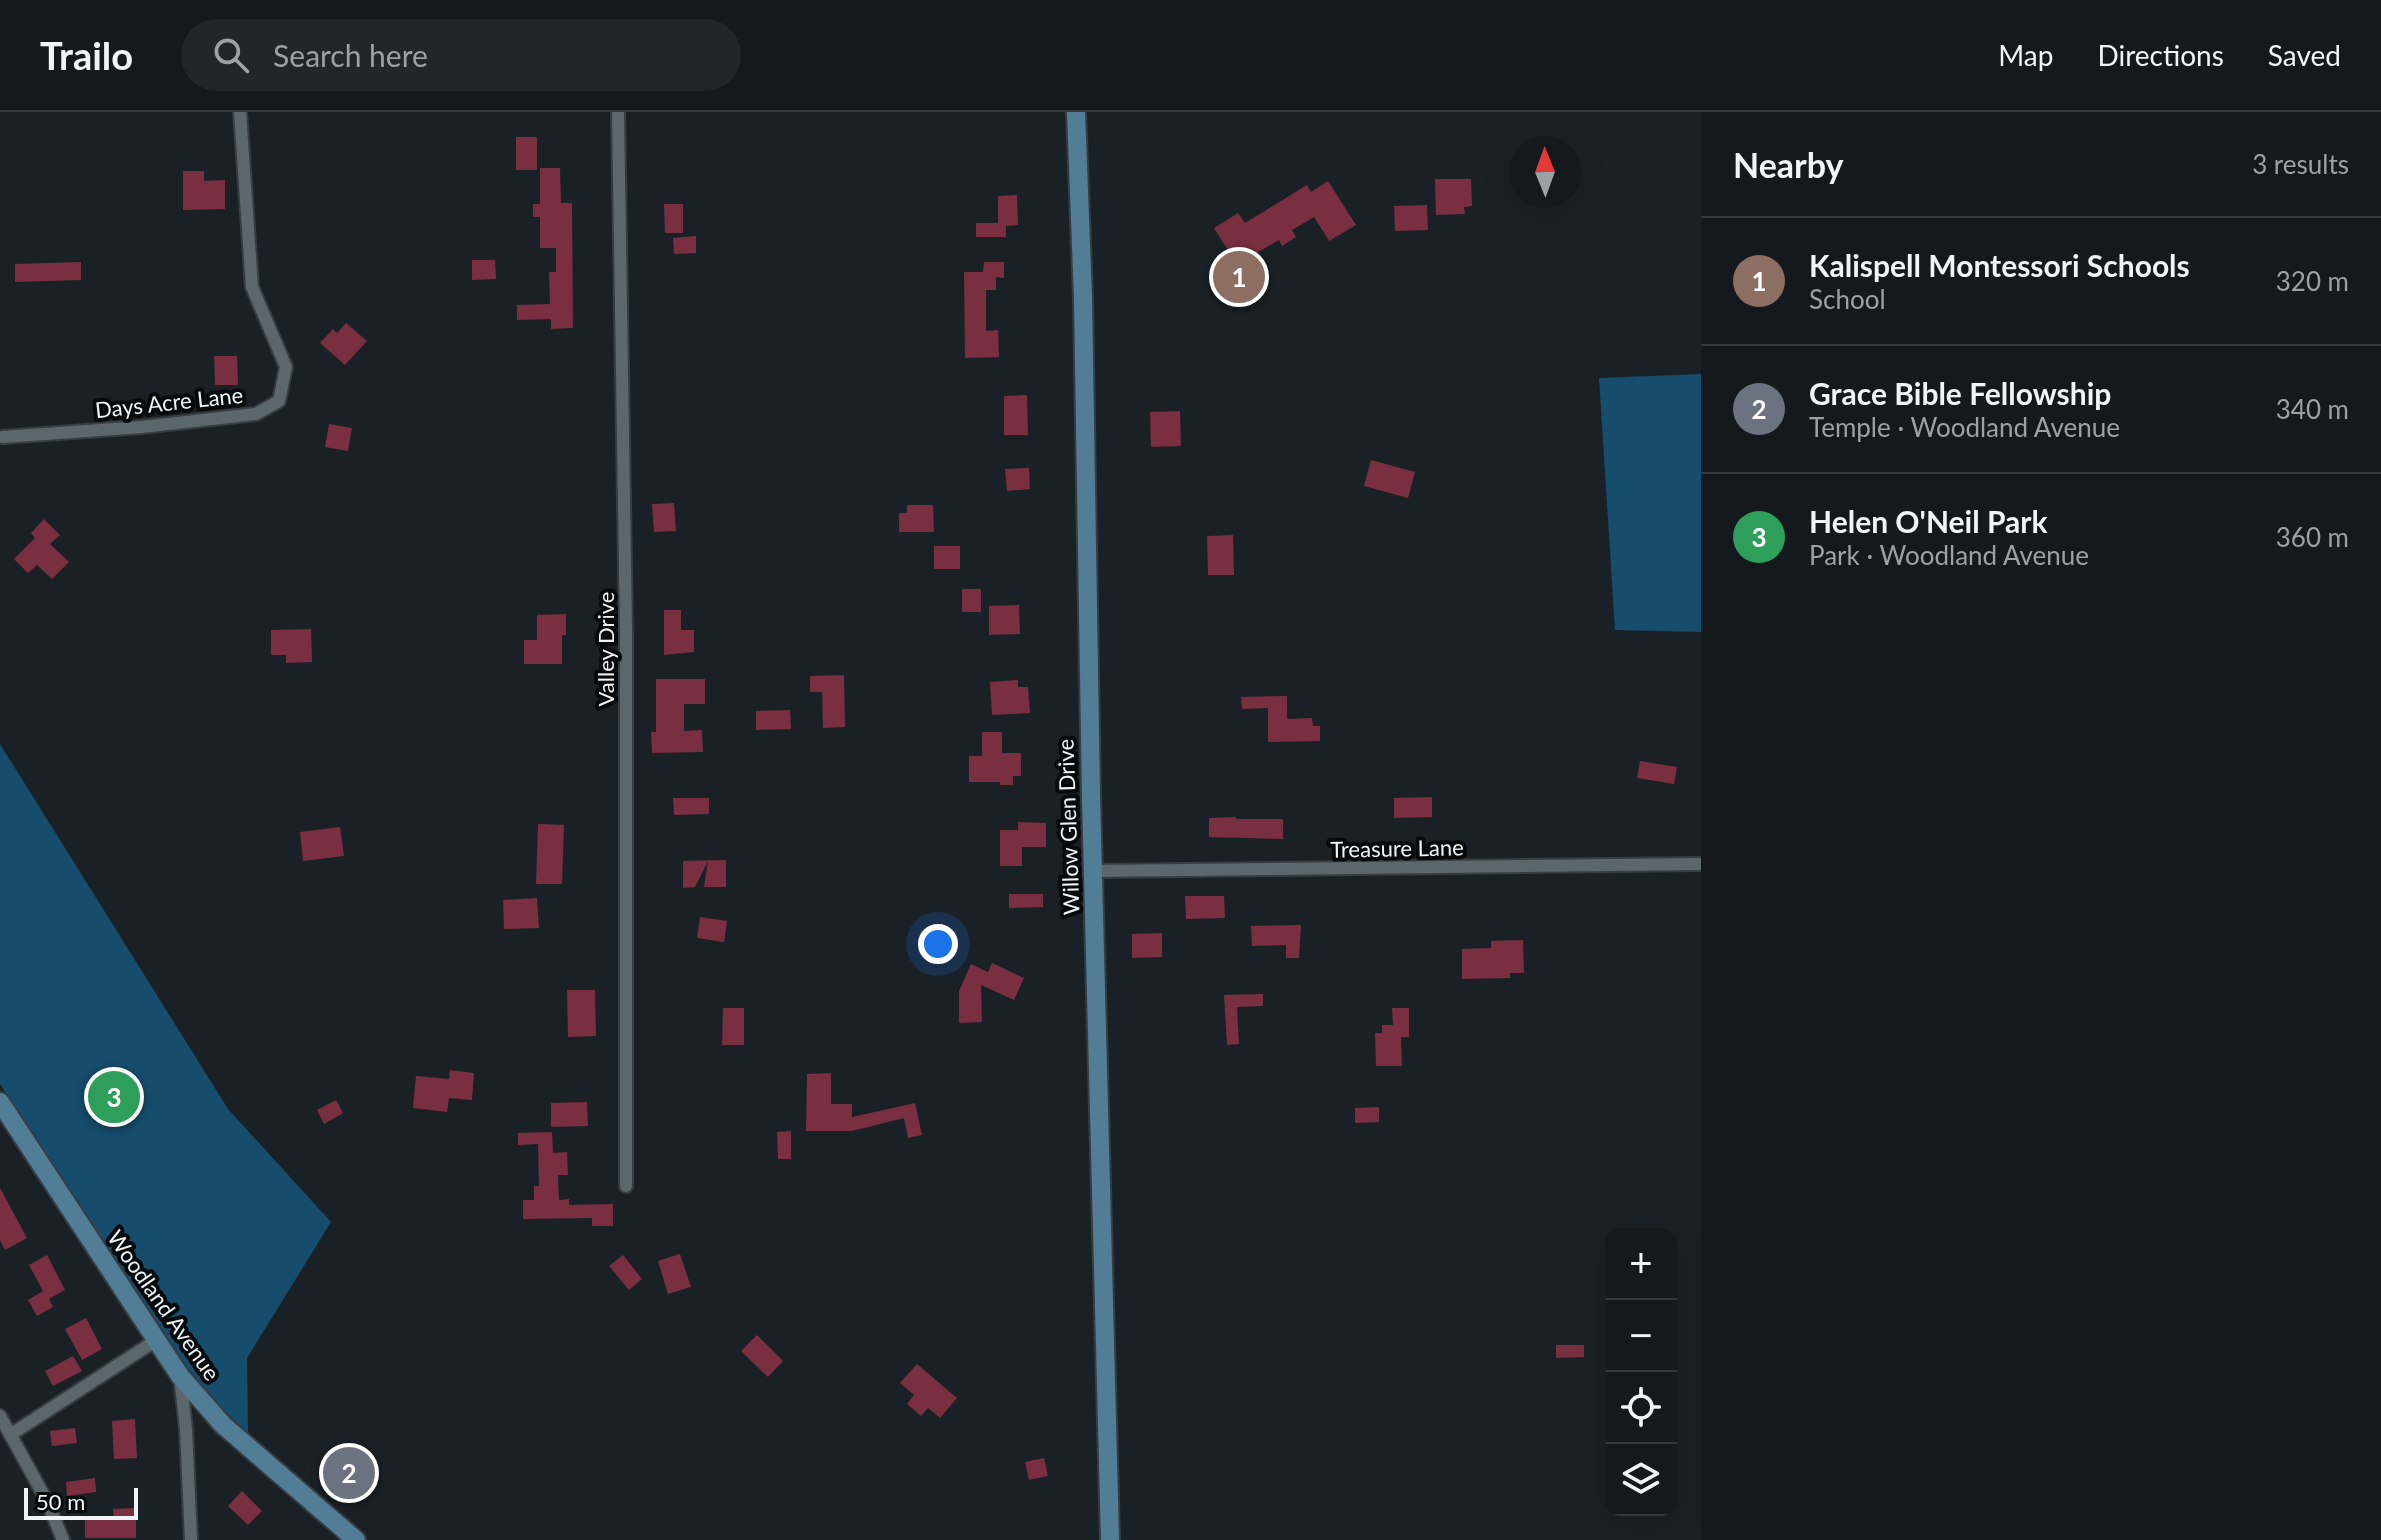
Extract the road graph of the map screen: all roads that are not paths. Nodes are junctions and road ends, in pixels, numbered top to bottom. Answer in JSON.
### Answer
{"nodes":[{"id":1,"x":240,"y":112,"type":"edge"},
{"id":2,"x":618,"y":112,"type":"edge"},
{"id":3,"x":1076,"y":112,"type":"edge"},
{"id":4,"x":3,"y":437,"type":"dead end"},
{"id":5,"x":1701,"y":864,"type":"edge"},
{"id":6,"x":1093,"y":871,"type":"junction"},
{"id":7,"x":0,"y":1102,"type":"edge"},
{"id":8,"x":626,"y":1186,"type":"dead end"},
{"id":9,"x":155,"y":1341,"type":"junction"},
{"id":10,"x":180,"y":1376,"type":"junction"},
{"id":11,"x":0,"y":1416,"type":"edge"},
{"id":12,"x":10,"y":1435,"type":"junction"},
{"id":13,"x":63,"y":1540,"type":"edge"},
{"id":14,"x":191,"y":1540,"type":"edge"},
{"id":15,"x":356,"y":1540,"type":"edge"},
{"id":16,"x":1110,"y":1540,"type":"edge"}],
"edges":[{"from":1,"to":4,"type":"street","name":"Days Acre Lane"},
{"from":2,"to":8,"type":"street","name":"Valley Drive"},
{"from":3,"to":6,"type":"main road","name":"Willow Glen Drive"},
{"from":5,"to":6,"type":"street","name":"Treasure Lane"},
{"from":6,"to":16,"type":"main road","name":"Willow Glen Drive"},
{"from":7,"to":9,"type":"main road","name":"Woodland Avenue"},
{"from":9,"to":10,"type":"main road","name":"Woodland Avenue"},
{"from":9,"to":12,"type":"street"},
{"from":10,"to":14,"type":"street"},
{"from":10,"to":15,"type":"main road","name":"Woodland Avenue"},
{"from":11,"to":12,"type":"street"},
{"from":12,"to":13,"type":"street"}]}
